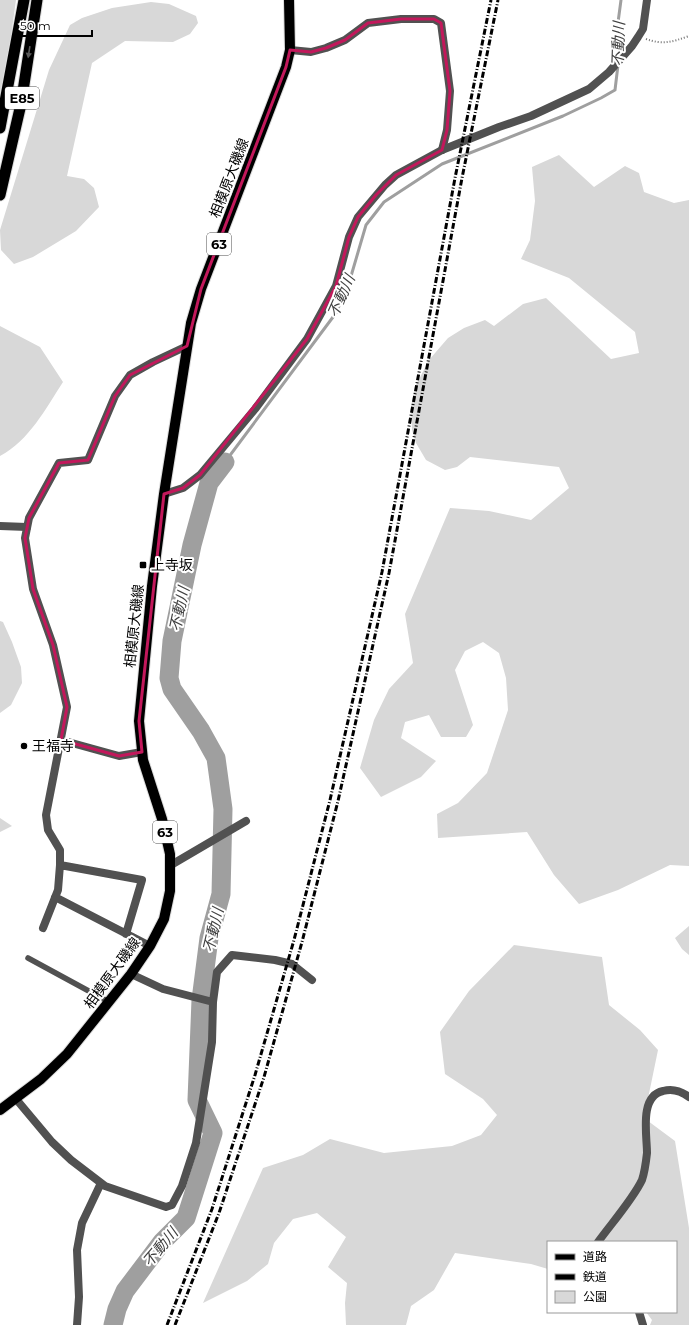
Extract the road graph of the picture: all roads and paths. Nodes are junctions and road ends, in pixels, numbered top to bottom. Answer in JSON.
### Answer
{"nodes":[{"id":1,"x":24,"y":0,"type":"edge"},
{"id":2,"x":37,"y":0,"type":"edge"},
{"id":3,"x":289,"y":0,"type":"edge"},
{"id":4,"x":647,"y":0,"type":"edge"},
{"id":5,"x":689,"y":36,"type":"edge"},
{"id":6,"x":638,"y":37,"type":"junction"},
{"id":7,"x":290,"y":50,"type":"junction"},
{"id":8,"x":0,"y":128,"type":"edge"},
{"id":9,"x":442,"y":150,"type":"junction"},
{"id":10,"x":0,"y":195,"type":"edge"},
{"id":11,"x":187,"y":346,"type":"junction"},
{"id":12,"x":164,"y":494,"type":"junction"},
{"id":13,"x":0,"y":526,"type":"edge"},
{"id":14,"x":27,"y":527,"type":"junction"},
{"id":15,"x":61,"y":740,"type":"junction"},
{"id":16,"x":142,"y":752,"type":"junction"},
{"id":17,"x":246,"y":821,"type":"dead end"},
{"id":18,"x":60,"y":865,"type":"junction"},
{"id":19,"x":171,"y":865,"type":"junction"},
{"id":20,"x":55,"y":897,"type":"junction"},
{"id":21,"x":43,"y":928,"type":"dead end"},
{"id":22,"x":126,"y":934,"type":"junction"},
{"id":23,"x":150,"y":946,"type":"junction"},
{"id":24,"x":28,"y":958,"type":"dead end"},
{"id":25,"x":131,"y":974,"type":"junction"},
{"id":26,"x":312,"y":980,"type":"dead end"},
{"id":27,"x":109,"y":1002,"type":"junction"},
{"id":28,"x":213,"y":1002,"type":"junction"},
{"id":29,"x":689,"y":1096,"type":"edge"},
{"id":30,"x":16,"y":1099,"type":"junction"},
{"id":31,"x":0,"y":1110,"type":"edge"},
{"id":32,"x":101,"y":1183,"type":"junction"},
{"id":33,"x":599,"y":1241,"type":"edge"},
{"id":34,"x":640,"y":1313,"type":"edge"},
{"id":35,"x":76,"y":1325,"type":"edge"},
{"id":36,"x":643,"y":1325,"type":"edge"}],
"edges":[{"from":1,"to":8,"type":"highway","number":"E85"},
{"from":2,"to":10,"type":"highway","number":"E85","one_way":true},
{"from":3,"to":7,"type":"main road","name":"相模原大磯線","number":"63"},
{"from":4,"to":6,"type":"street"},
{"from":5,"to":6,"type":"path"},
{"from":6,"to":9,"type":"street"},
{"from":7,"to":9,"type":"street"},
{"from":7,"to":11,"type":"main road","name":"相模原大磯線","number":"63"},
{"from":9,"to":12,"type":"street"},
{"from":11,"to":12,"type":"main road","name":"相模原大磯線","number":"63"},
{"from":11,"to":14,"type":"street"},
{"from":12,"to":16,"type":"main road","name":"相模原大磯線","number":"63"},
{"from":13,"to":14,"type":"street"},
{"from":14,"to":15,"type":"street"},
{"from":15,"to":16,"type":"street"},
{"from":15,"to":18,"type":"street"},
{"from":16,"to":19,"type":"main road","name":"相模原大磯線","number":"63"},
{"from":17,"to":19,"type":"street"},
{"from":18,"to":20,"type":"street"},
{"from":18,"to":22,"type":"street"},
{"from":19,"to":23,"type":"main road","name":"相模原大磯線","number":"63"},
{"from":20,"to":21,"type":"street"},
{"from":20,"to":22,"type":"street"},
{"from":22,"to":23,"type":"street"},
{"from":23,"to":25,"type":"main road","name":"相模原大磯線","number":"63"},
{"from":24,"to":27,"type":"lane"},
{"from":25,"to":27,"type":"main road","name":"相模原大磯線","number":"63"},
{"from":25,"to":28,"type":"street"},
{"from":26,"to":28,"type":"street"},
{"from":27,"to":30,"type":"main road","name":"相模原大磯線","number":"63"},
{"from":28,"to":32,"type":"street"},
{"from":29,"to":33,"type":"street"},
{"from":30,"to":31,"type":"main road","name":"相模原大磯線","number":"63"},
{"from":30,"to":32,"type":"street"},
{"from":32,"to":35,"type":"street"},
{"from":34,"to":36,"type":"street"}]}
